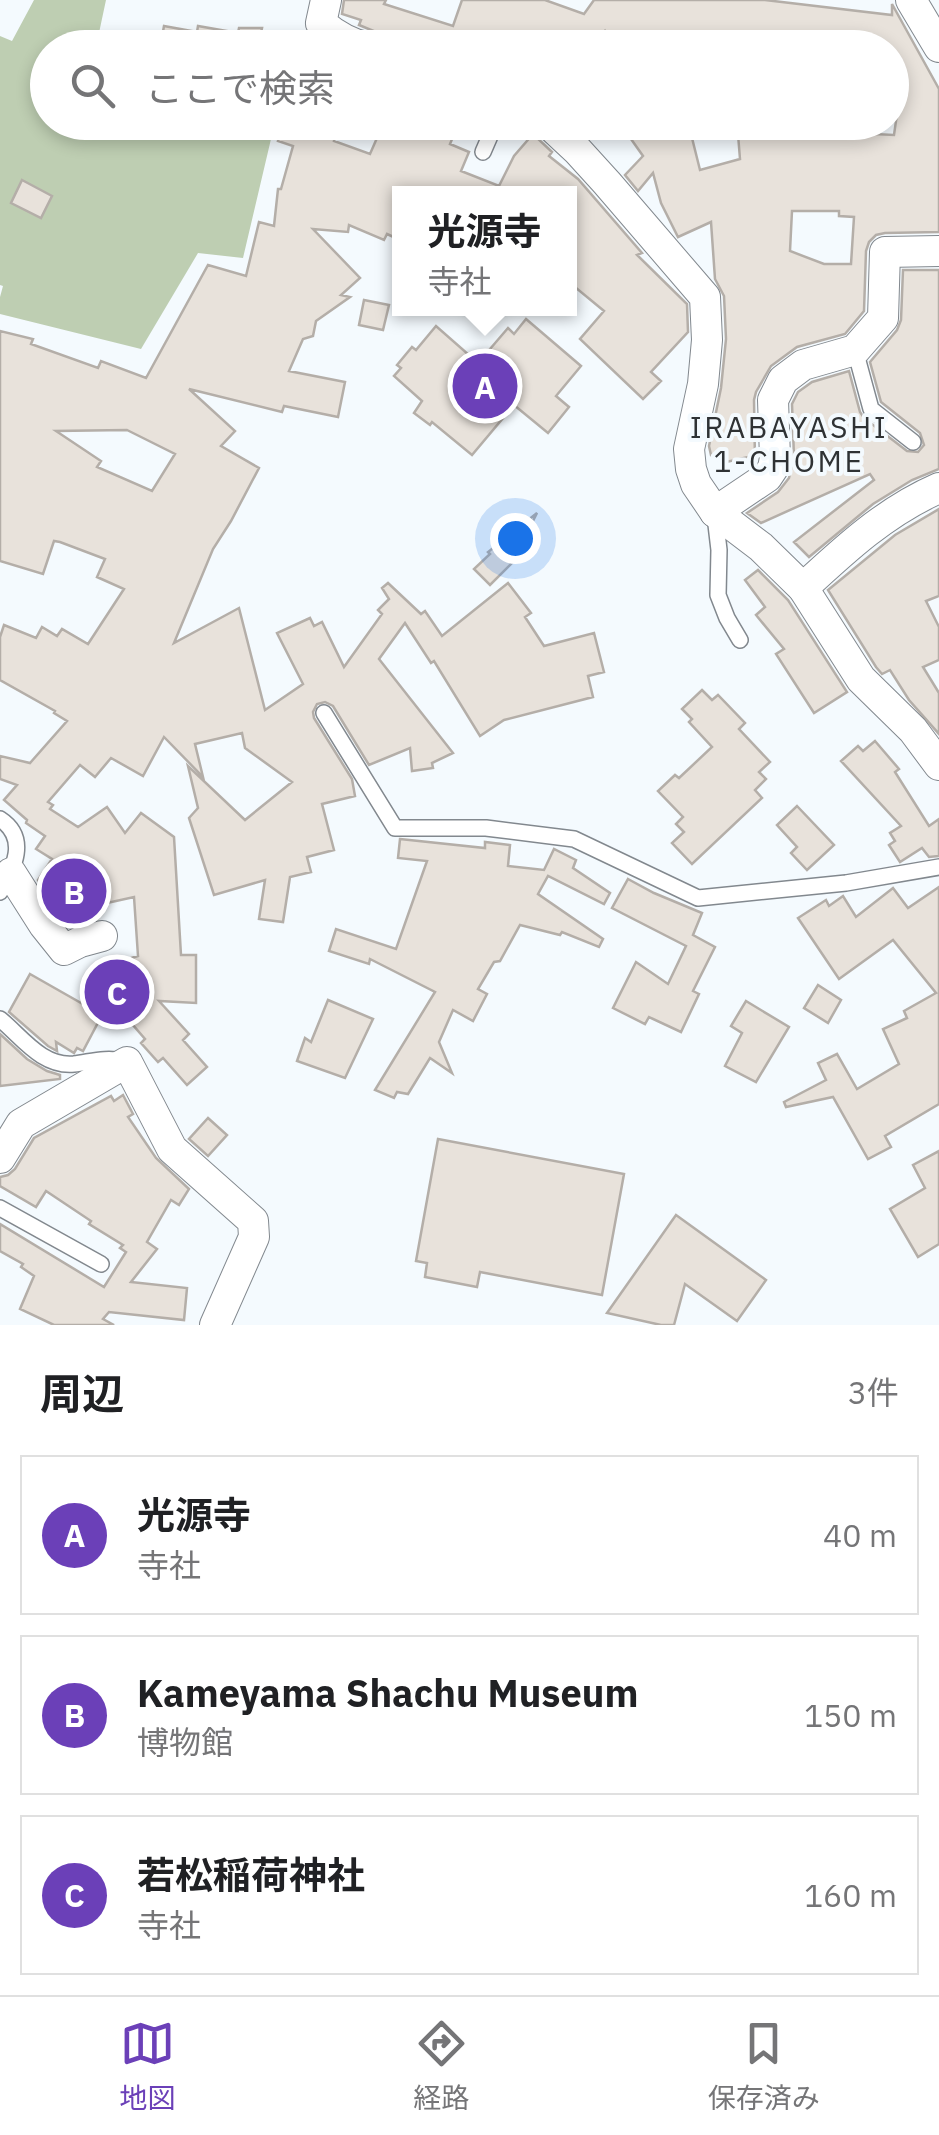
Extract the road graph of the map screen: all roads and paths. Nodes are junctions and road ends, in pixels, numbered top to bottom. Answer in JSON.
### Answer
{"nodes":[{"id":1,"x":326,"y":0,"type":"edge"},
{"id":2,"x":911,"y":0,"type":"edge"},
{"id":3,"x":330,"y":30,"type":"edge"},
{"id":4,"x":939,"y":47,"type":"edge"},
{"id":5,"x":489,"y":140,"type":"edge"},
{"id":6,"x":566,"y":140,"type":"edge"},
{"id":7,"x":484,"y":152,"type":"dead end"},
{"id":8,"x":939,"y":251,"type":"edge"},
{"id":9,"x":856,"y":350,"type":"junction"},
{"id":10,"x":913,"y":442,"type":"dead end"},
{"id":11,"x":939,"y":488,"type":"edge"},
{"id":12,"x":715,"y":512,"type":"junction"},
{"id":13,"x":803,"y":588,"type":"junction"},
{"id":14,"x":740,"y":640,"type":"dead end"},
{"id":15,"x":324,"y":713,"type":"dead end"},
{"id":16,"x":939,"y":765,"type":"edge"},
{"id":17,"x":0,"y":819,"type":"edge"},
{"id":18,"x":939,"y":866,"type":"edge"},
{"id":19,"x":6,"y":883,"type":"edge"},
{"id":20,"x":102,"y":936,"type":"dead end"},
{"id":21,"x":0,"y":1018,"type":"edge"},
{"id":22,"x":126,"y":1062,"type":"junction"},
{"id":23,"x":0,"y":1158,"type":"edge"},
{"id":24,"x":0,"y":1208,"type":"edge"},
{"id":25,"x":101,"y":1264,"type":"dead end"},
{"id":26,"x":215,"y":1325,"type":"edge"}],
"edges":[{"from":1,"to":3,"type":"street"},
{"from":2,"to":4,"type":"street"},
{"from":5,"to":7,"type":"lane"},
{"from":6,"to":12,"type":"street"},
{"from":8,"to":9,"type":"street"},
{"from":9,"to":10,"type":"lane"},
{"from":9,"to":12,"type":"street"},
{"from":11,"to":13,"type":"street"},
{"from":12,"to":13,"type":"street"},
{"from":12,"to":14,"type":"lane"},
{"from":13,"to":16,"type":"street"},
{"from":15,"to":18,"type":"lane"},
{"from":17,"to":19,"type":"lane"},
{"from":19,"to":20,"type":"street"},
{"from":21,"to":22,"type":"lane"},
{"from":22,"to":23,"type":"street"},
{"from":22,"to":26,"type":"street"},
{"from":24,"to":25,"type":"lane"}]}
